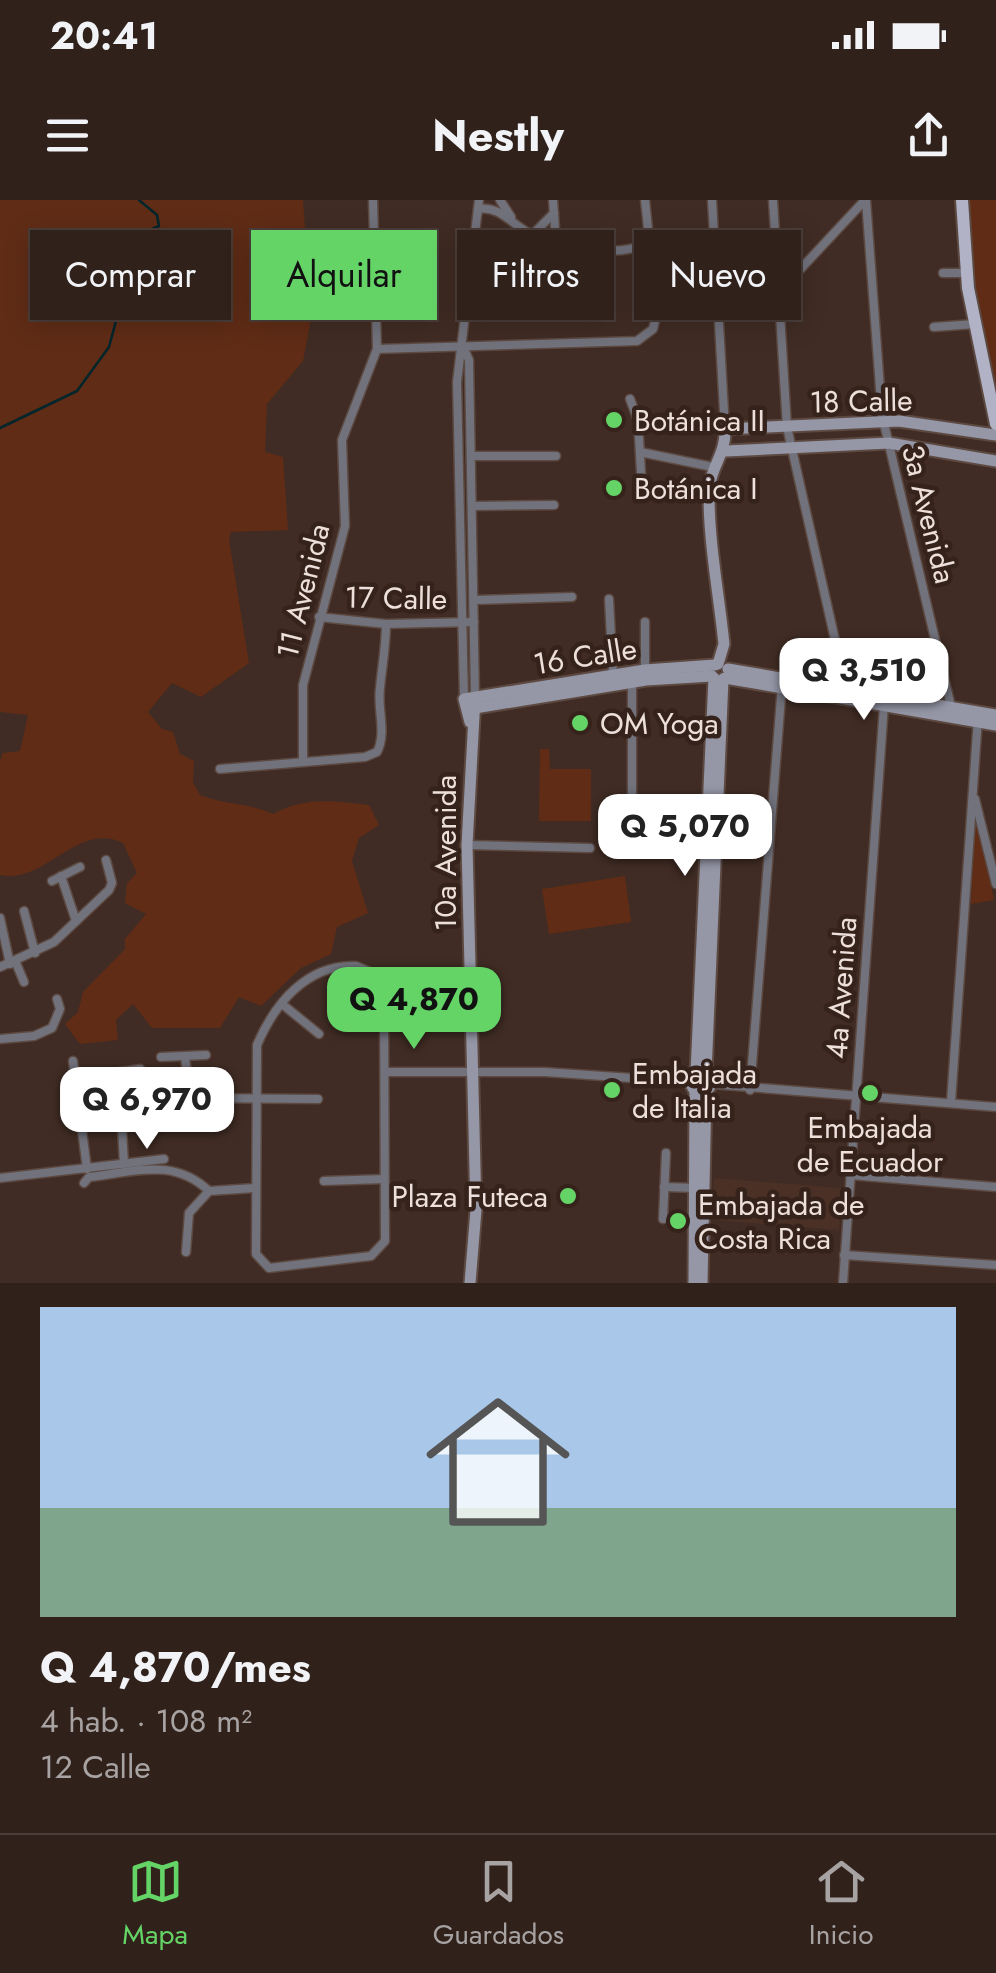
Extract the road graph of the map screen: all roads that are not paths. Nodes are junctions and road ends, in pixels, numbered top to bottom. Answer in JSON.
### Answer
{"nodes":[{"id":1,"x":373,"y":200,"type":"edge"},
{"id":2,"x":500,"y":200,"type":"edge"},
{"id":3,"x":553,"y":200,"type":"edge"},
{"id":4,"x":644,"y":200,"type":"edge"},
{"id":5,"x":712,"y":200,"type":"edge"},
{"id":6,"x":773,"y":200,"type":"edge"},
{"id":7,"x":865,"y":200,"type":"edge"},
{"id":8,"x":962,"y":200,"type":"edge"},
{"id":9,"x":478,"y":204,"type":"edge"},
{"id":10,"x":554,"y":213,"type":"junction"},
{"id":11,"x":513,"y":221,"type":"junction"},
{"id":12,"x":525,"y":230,"type":"edge"},
{"id":13,"x":537,"y":230,"type":"edge"},
{"id":14,"x":555,"y":230,"type":"edge"},
{"id":15,"x":648,"y":230,"type":"edge"},
{"id":16,"x":775,"y":230,"type":"edge"},
{"id":17,"x":801,"y":269,"type":"edge"},
{"id":18,"x":967,"y":272,"type":"junction"},
{"id":19,"x":943,"y":273,"type":"dead end"},
{"id":20,"x":655,"y":320,"type":"edge"},
{"id":21,"x":782,"y":320,"type":"edge"},
{"id":22,"x":975,"y":324,"type":"junction"},
{"id":23,"x":934,"y":327,"type":"dead end"},
{"id":24,"x":463,"y":347,"type":"junction"},
{"id":25,"x":377,"y":349,"type":"junction"},
{"id":26,"x":630,"y":398,"type":"dead end"},
{"id":27,"x":883,"y":422,"type":"junction"},
{"id":28,"x":996,"y":424,"type":"edge"},
{"id":29,"x":787,"y":426,"type":"junction"},
{"id":30,"x":725,"y":429,"type":"junction"},
{"id":31,"x":996,"y":435,"type":"edge"},
{"id":32,"x":889,"y":443,"type":"junction"},
{"id":33,"x":790,"y":447,"type":"junction"},
{"id":34,"x":726,"y":451,"type":"junction"},
{"id":35,"x":640,"y":452,"type":"junction"},
{"id":36,"x":473,"y":456,"type":"junction"},
{"id":37,"x":556,"y":456,"type":"dead end"},
{"id":38,"x":996,"y":461,"type":"edge"},
{"id":39,"x":714,"y":468,"type":"junction"},
{"id":40,"x":457,"y":470,"type":"junction"},
{"id":41,"x":473,"y":470,"type":"junction"},
{"id":42,"x":642,"y":490,"type":"dead end"},
{"id":43,"x":554,"y":505,"type":"dead end"},
{"id":44,"x":472,"y":506,"type":"junction"},
{"id":45,"x":572,"y":597,"type":"dead end"},
{"id":46,"x":609,"y":599,"type":"dead end"},
{"id":47,"x":474,"y":600,"type":"junction"},
{"id":48,"x":319,"y":617,"type":"junction"},
{"id":49,"x":461,"y":622,"type":"junction"},
{"id":50,"x":474,"y":622,"type":"junction"},
{"id":51,"x":645,"y":622,"type":"dead end"},
{"id":52,"x":386,"y":624,"type":"junction"},
{"id":53,"x":645,"y":670,"type":"junction"},
{"id":54,"x":720,"y":672,"type":"junction"},
{"id":55,"x":612,"y":675,"type":"junction"},
{"id":56,"x":632,"y":682,"type":"junction"},
{"id":57,"x":782,"y":682,"type":"junction"},
{"id":58,"x":847,"y":694,"type":"junction"},
{"id":59,"x":885,"y":701,"type":"junction"},
{"id":60,"x":492,"y":706,"type":"junction"},
{"id":61,"x":470,"y":712,"type":"junction"},
{"id":62,"x":952,"y":712,"type":"junction"},
{"id":63,"x":996,"y":715,"type":"edge"},
{"id":64,"x":978,"y":717,"type":"junction"},
{"id":65,"x":996,"y":726,"type":"edge"},
{"id":66,"x":303,"y":760,"type":"junction"},
{"id":67,"x":220,"y":770,"type":"dead end"},
{"id":68,"x":972,"y":790,"type":"junction"},
{"id":69,"x":714,"y":828,"type":"junction"},
{"id":70,"x":467,"y":845,"type":"junction"},
{"id":71,"x":590,"y":848,"type":"dead end"},
{"id":72,"x":106,"y":860,"type":"dead end"},
{"id":73,"x":80,"y":867,"type":"dead end"},
{"id":74,"x":996,"y":884,"type":"edge"},
{"id":75,"x":24,"y":911,"type":"dead end"},
{"id":76,"x":0,"y":918,"type":"edge"},
{"id":77,"x":76,"y":921,"type":"junction"},
{"id":78,"x":34,"y":953,"type":"junction"},
{"id":79,"x":13,"y":964,"type":"junction"},
{"id":80,"x":0,"y":967,"type":"edge"},
{"id":81,"x":24,"y":982,"type":"dead end"},
{"id":82,"x":57,"y":999,"type":"dead end"},
{"id":83,"x":282,"y":1004,"type":"junction"},
{"id":84,"x":319,"y":1034,"type":"dead end"},
{"id":85,"x":0,"y":1039,"type":"edge"},
{"id":86,"x":206,"y":1056,"type":"dead end"},
{"id":87,"x":161,"y":1057,"type":"dead end"},
{"id":88,"x":185,"y":1057,"type":"junction"},
{"id":89,"x":73,"y":1061,"type":"dead end"},
{"id":90,"x":140,"y":1068,"type":"dead end"},
{"id":91,"x":474,"y":1070,"type":"junction"},
{"id":92,"x":384,"y":1072,"type":"junction"},
{"id":93,"x":75,"y":1079,"type":"junction"},
{"id":94,"x":701,"y":1082,"type":"junction"},
{"id":95,"x":750,"y":1090,"type":"junction"},
{"id":96,"x":856,"y":1096,"type":"junction"},
{"id":97,"x":254,"y":1100,"type":"junction"},
{"id":98,"x":318,"y":1100,"type":"dead end"},
{"id":99,"x":951,"y":1102,"type":"junction"},
{"id":100,"x":996,"y":1107,"type":"edge"},
{"id":101,"x":121,"y":1110,"type":"dead end"},
{"id":102,"x":666,"y":1153,"type":"dead end"},
{"id":103,"x":164,"y":1159,"type":"dead end"},
{"id":104,"x":124,"y":1164,"type":"junction"},
{"id":105,"x":87,"y":1168,"type":"junction"},
{"id":106,"x":850,"y":1175,"type":"junction"},
{"id":107,"x":0,"y":1178,"type":"edge"},
{"id":108,"x":384,"y":1179,"type":"junction"},
{"id":109,"x":324,"y":1181,"type":"dead end"},
{"id":110,"x":84,"y":1184,"type":"dead end"},
{"id":111,"x":664,"y":1187,"type":"junction"},
{"id":112,"x":996,"y":1187,"type":"edge"},
{"id":113,"x":255,"y":1188,"type":"junction"},
{"id":114,"x":697,"y":1188,"type":"junction"},
{"id":115,"x":210,"y":1191,"type":"junction"},
{"id":116,"x":664,"y":1219,"type":"dead end"},
{"id":117,"x":186,"y":1252,"type":"dead end"},
{"id":118,"x":844,"y":1254,"type":"junction"},
{"id":119,"x":996,"y":1265,"type":"edge"},
{"id":120,"x":470,"y":1283,"type":"edge"},
{"id":121,"x":694,"y":1283,"type":"edge"},
{"id":122,"x":702,"y":1283,"type":"edge"},
{"id":123,"x":842,"y":1283,"type":"edge"}],
"edges":[{"from":1,"to":25,"type":"street","name":"11 Avenida"},
{"from":2,"to":11,"type":"street"},
{"from":3,"to":10,"type":"street"},
{"from":4,"to":15,"type":"street"},
{"from":5,"to":30,"type":"street"},
{"from":6,"to":16,"type":"street"},
{"from":7,"to":17,"type":"street"},
{"from":7,"to":27,"type":"street","name":"3a Avenida"},
{"from":8,"to":18,"type":"main road"},
{"from":9,"to":11,"type":"street"},
{"from":9,"to":24,"type":"street","name":"10a Avenida"},
{"from":10,"to":13,"type":"street"},
{"from":10,"to":14,"type":"street"},
{"from":11,"to":12,"type":"street"},
{"from":18,"to":19,"type":"street"},
{"from":18,"to":22,"type":"main road"},
{"from":20,"to":24,"type":"street"},
{"from":21,"to":29,"type":"street"},
{"from":22,"to":23,"type":"street"},
{"from":22,"to":28,"type":"main road"},
{"from":24,"to":25,"type":"street"},
{"from":24,"to":36,"type":"street","name":"10a Avenida"},
{"from":24,"to":40,"type":"street","name":"10a Avenida"},
{"from":25,"to":48,"type":"street","name":"11 Avenida"},
{"from":26,"to":35,"type":"street"},
{"from":27,"to":29,"type":"street","name":"18 Calle"},
{"from":27,"to":31,"type":"street","name":"18 Calle"},
{"from":27,"to":32,"type":"street","name":"3a Avenida"},
{"from":29,"to":30,"type":"street","name":"18 Calle"},
{"from":29,"to":33,"type":"street"},
{"from":30,"to":34,"type":"street"},
{"from":32,"to":33,"type":"street","name":"18 Calle"},
{"from":32,"to":38,"type":"street","name":"18 Calle"},
{"from":32,"to":62,"type":"street","name":"3a Avenida"},
{"from":33,"to":34,"type":"street","name":"18 Calle"},
{"from":33,"to":58,"type":"street"},
{"from":34,"to":39,"type":"street"},
{"from":35,"to":39,"type":"street"},
{"from":35,"to":42,"type":"street"},
{"from":36,"to":37,"type":"street"},
{"from":36,"to":41,"type":"street","name":"10a Avenida"},
{"from":39,"to":54,"type":"street"},
{"from":40,"to":41,"type":"street"},
{"from":40,"to":49,"type":"street","name":"10a Avenida"},
{"from":41,"to":44,"type":"street","name":"10a Avenida"},
{"from":43,"to":44,"type":"street"},
{"from":44,"to":47,"type":"street","name":"10a Avenida"},
{"from":45,"to":47,"type":"street","name":"17 Calle"},
{"from":46,"to":55,"type":"street"},
{"from":47,"to":50,"type":"street","name":"10a Avenida"},
{"from":48,"to":52,"type":"street","name":"17 Calle"},
{"from":48,"to":66,"type":"street","name":"11 Avenida"},
{"from":49,"to":50,"type":"street","name":"17 Calle"},
{"from":49,"to":52,"type":"street","name":"17 Calle"},
{"from":49,"to":61,"type":"street","name":"10a Avenida"},
{"from":50,"to":61,"type":"street","name":"10a Avenida"},
{"from":51,"to":53,"type":"street"},
{"from":52,"to":66,"type":"street"},
{"from":53,"to":54,"type":"street","name":"16 Calle"},
{"from":53,"to":55,"type":"street","name":"16 Calle"},
{"from":54,"to":56,"type":"street","name":"16 Calle"},
{"from":54,"to":57,"type":"street","name":"16 Calle"},
{"from":54,"to":69,"type":"street"},
{"from":55,"to":61,"type":"street","name":"16 Calle"},
{"from":56,"to":60,"type":"street","name":"16 Calle"},
{"from":56,"to":69,"type":"street"},
{"from":57,"to":58,"type":"street","name":"16 Calle"},
{"from":57,"to":95,"type":"street"},
{"from":58,"to":59,"type":"street","name":"16 Calle"},
{"from":59,"to":62,"type":"street","name":"16 Calle"},
{"from":59,"to":96,"type":"street","name":"4a Avenida"},
{"from":60,"to":61,"type":"street","name":"16 Calle"},
{"from":60,"to":61,"type":"street"},
{"from":61,"to":70,"type":"street","name":"10a Avenida"},
{"from":62,"to":64,"type":"street","name":"16 Calle"},
{"from":63,"to":64,"type":"street","name":"16 Calle"},
{"from":64,"to":65,"type":"street","name":"16 Calle"},
{"from":64,"to":68,"type":"street"},
{"from":66,"to":67,"type":"street"},
{"from":68,"to":74,"type":"street"},
{"from":68,"to":99,"type":"street"},
{"from":69,"to":94,"type":"street"},
{"from":70,"to":71,"type":"street"},
{"from":70,"to":91,"type":"street","name":"10a Avenida"},
{"from":72,"to":77,"type":"street"},
{"from":73,"to":77,"type":"street"},
{"from":75,"to":78,"type":"street"},
{"from":76,"to":79,"type":"street"},
{"from":77,"to":78,"type":"street"},
{"from":78,"to":79,"type":"street"},
{"from":79,"to":80,"type":"street"},
{"from":79,"to":81,"type":"street"},
{"from":82,"to":85,"type":"street"},
{"from":83,"to":84,"type":"street"},
{"from":83,"to":92,"type":"street"},
{"from":83,"to":97,"type":"street"},
{"from":86,"to":88,"type":"street"},
{"from":87,"to":88,"type":"street"},
{"from":88,"to":97,"type":"street"},
{"from":89,"to":93,"type":"street"},
{"from":90,"to":93,"type":"street"},
{"from":91,"to":92,"type":"street"},
{"from":91,"to":94,"type":"street"},
{"from":91,"to":120,"type":"street","name":"10a Avenida"},
{"from":92,"to":108,"type":"street"},
{"from":93,"to":105,"type":"street"},
{"from":94,"to":95,"type":"street"},
{"from":94,"to":114,"type":"street"},
{"from":94,"to":122,"type":"street"},
{"from":95,"to":96,"type":"street"},
{"from":96,"to":99,"type":"street"},
{"from":96,"to":106,"type":"street","name":"4a Avenida"},
{"from":97,"to":98,"type":"street"},
{"from":97,"to":113,"type":"street"},
{"from":99,"to":100,"type":"street"},
{"from":101,"to":104,"type":"street"},
{"from":102,"to":111,"type":"street"},
{"from":103,"to":104,"type":"street"},
{"from":104,"to":105,"type":"street"},
{"from":105,"to":107,"type":"street"},
{"from":106,"to":112,"type":"street"},
{"from":106,"to":118,"type":"street","name":"4a Avenida"},
{"from":108,"to":109,"type":"street"},
{"from":108,"to":113,"type":"street"},
{"from":110,"to":115,"type":"street"},
{"from":111,"to":114,"type":"street"},
{"from":111,"to":116,"type":"street"},
{"from":113,"to":115,"type":"street"},
{"from":114,"to":121,"type":"street"},
{"from":115,"to":117,"type":"street"},
{"from":118,"to":119,"type":"street"},
{"from":118,"to":123,"type":"street","name":"4a Avenida"}]}
